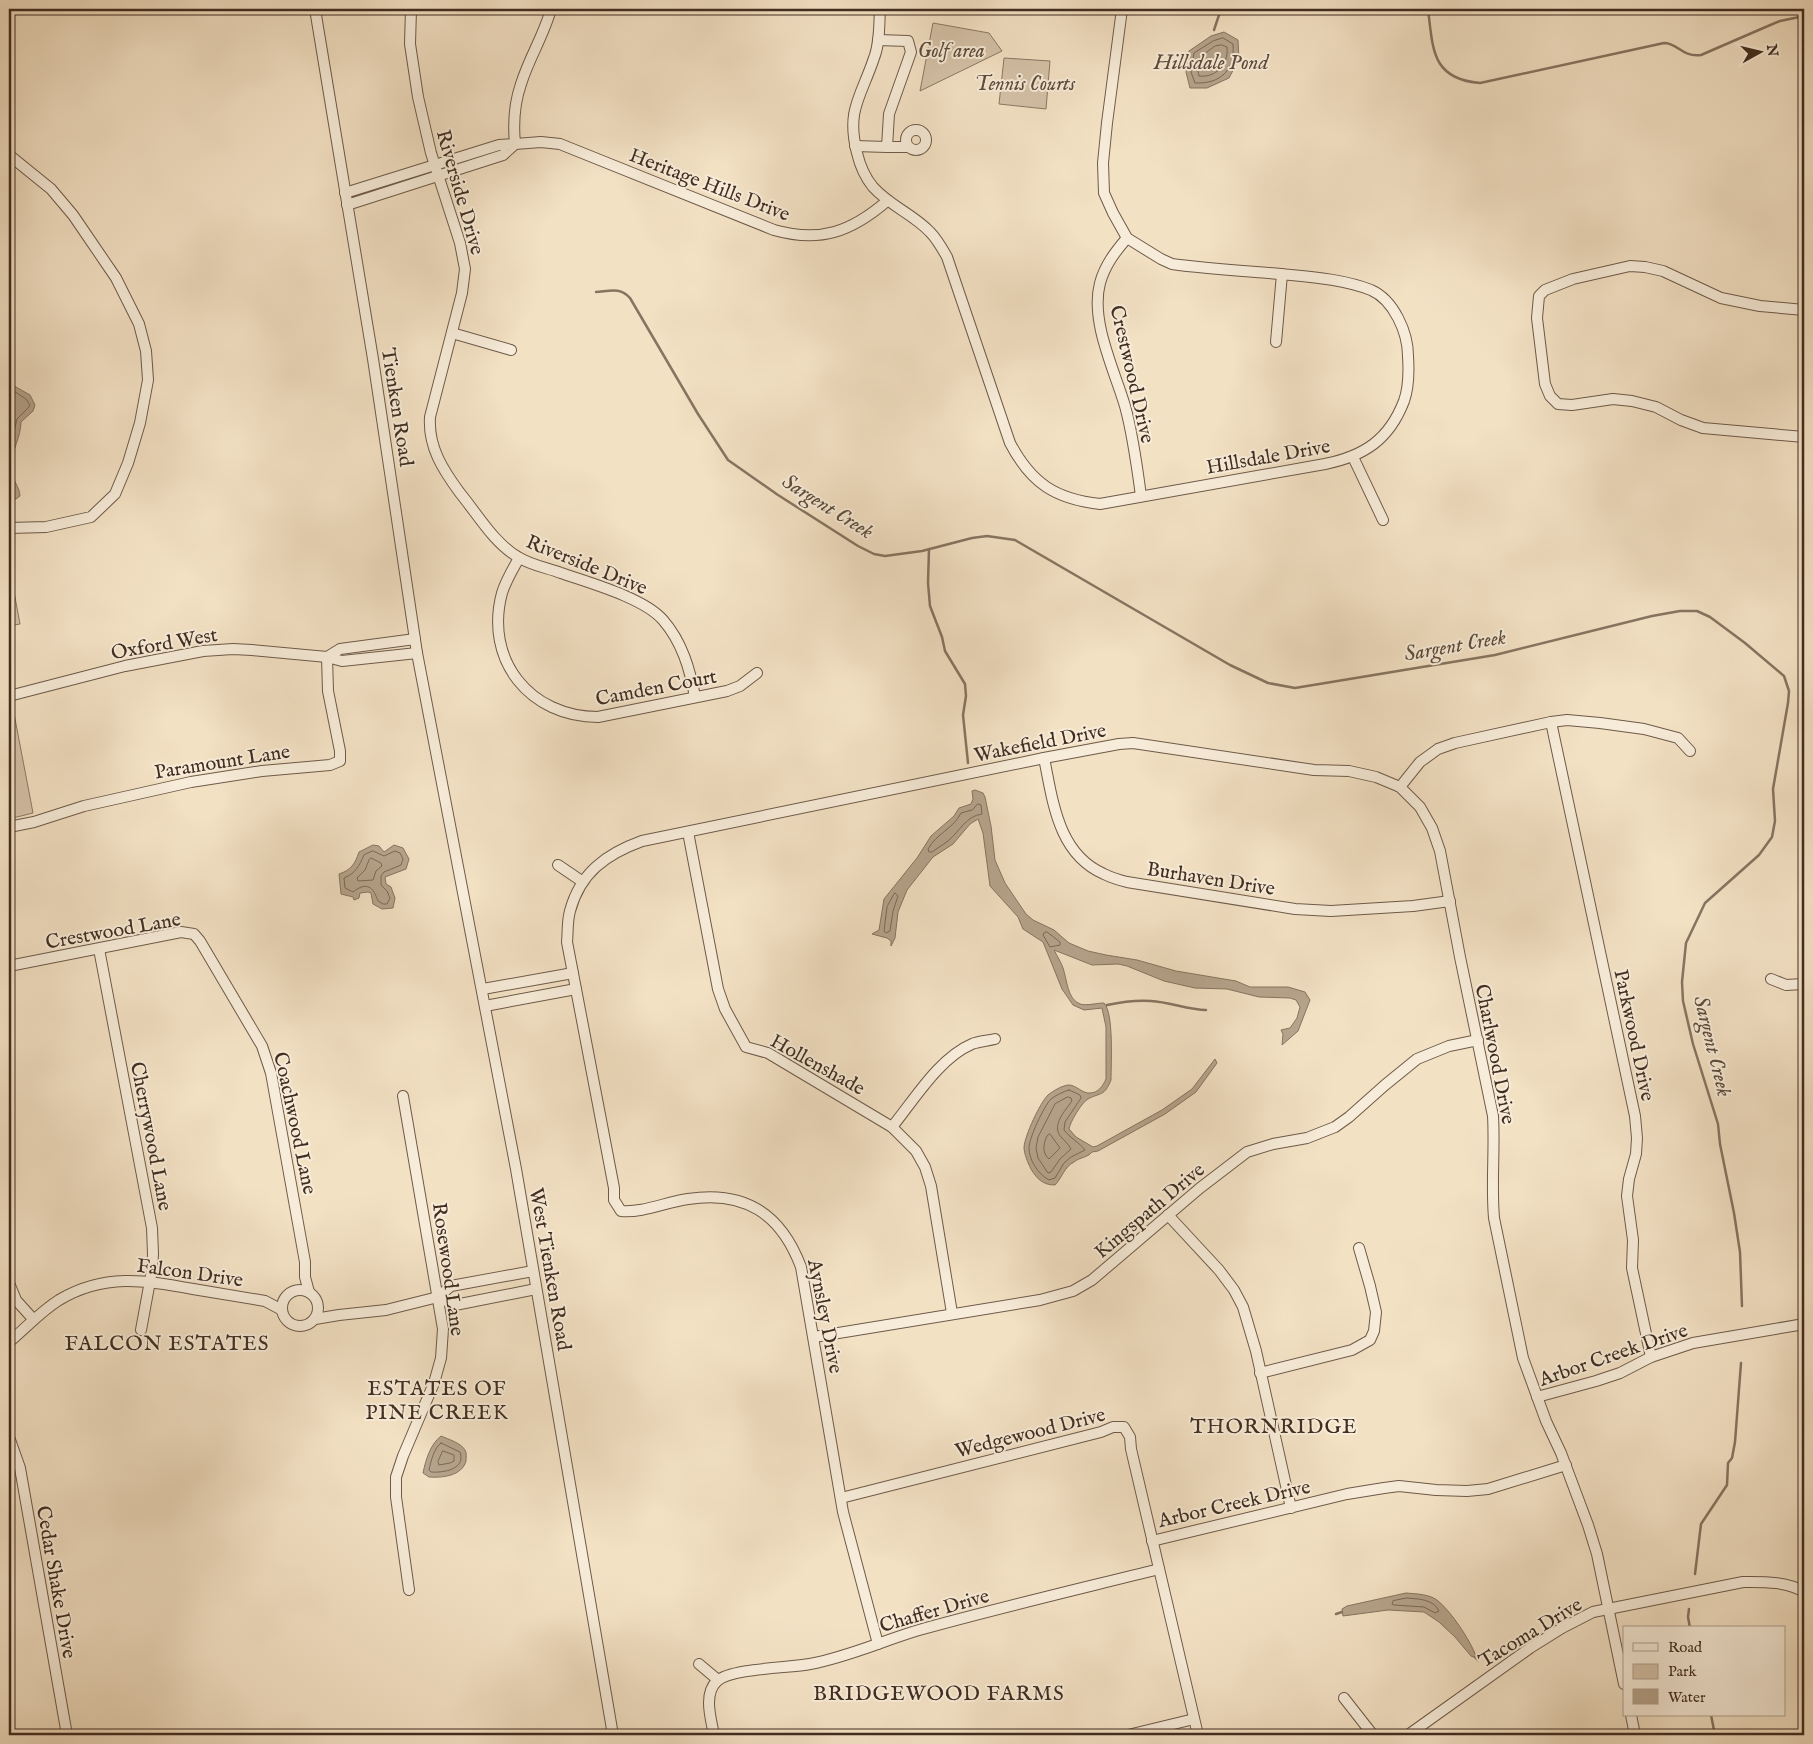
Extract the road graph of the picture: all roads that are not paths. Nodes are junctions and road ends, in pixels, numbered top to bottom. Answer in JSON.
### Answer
{"nodes":[{"id":1,"x":315,"y":9,"type":"edge"},
{"id":2,"x":412,"y":9,"type":"edge"},
{"id":3,"x":551,"y":9,"type":"edge"},
{"id":4,"x":880,"y":9,"type":"edge"},
{"id":5,"x":1122,"y":9,"type":"edge"},
{"id":6,"x":878,"y":40,"type":"junction"},
{"id":7,"x":515,"y":144,"type":"junction"},
{"id":8,"x":855,"y":146,"type":"junction"},
{"id":9,"x":888,"y":147,"type":"junction"},
{"id":10,"x":908,"y":147,"type":"dead end"},
{"id":11,"x":9,"y":155,"type":"edge"},
{"id":12,"x":435,"y":165,"type":"junction"},
{"id":13,"x":438,"y":176,"type":"junction"},
{"id":14,"x":345,"y":194,"type":"junction"},
{"id":15,"x":886,"y":201,"type":"junction"},
{"id":16,"x":347,"y":205,"type":"junction"},
{"id":17,"x":1127,"y":238,"type":"junction"},
{"id":18,"x":1282,"y":274,"type":"junction"},
{"id":19,"x":1804,"y":310,"type":"edge"},
{"id":20,"x":452,"y":333,"type":"junction"},
{"id":21,"x":1276,"y":342,"type":"dead end"},
{"id":22,"x":511,"y":350,"type":"dead end"},
{"id":23,"x":1804,"y":437,"type":"edge"},
{"id":24,"x":1354,"y":457,"type":"junction"},
{"id":25,"x":1141,"y":496,"type":"junction"},
{"id":26,"x":1383,"y":520,"type":"dead end"},
{"id":27,"x":9,"y":528,"type":"edge"},
{"id":28,"x":520,"y":558,"type":"junction"},
{"id":29,"x":415,"y":639,"type":"junction"},
{"id":30,"x":417,"y":653,"type":"junction"},
{"id":31,"x":327,"y":657,"type":"junction"},
{"id":32,"x":758,"y":673,"type":"dead end"},
{"id":33,"x":9,"y":696,"type":"edge"},
{"id":34,"x":695,"y":697,"type":"junction"},
{"id":35,"x":1551,"y":722,"type":"junction"},
{"id":36,"x":1690,"y":751,"type":"dead end"},
{"id":37,"x":1044,"y":758,"type":"junction"},
{"id":38,"x":1400,"y":787,"type":"junction"},
{"id":39,"x":448,"y":810,"type":"joint"},
{"id":40,"x":9,"y":827,"type":"edge"},
{"id":41,"x":688,"y":832,"type":"junction"},
{"id":42,"x":558,"y":864,"type":"dead end"},
{"id":43,"x":583,"y":882,"type":"junction"},
{"id":44,"x":1450,"y":901,"type":"junction"},
{"id":45,"x":194,"y":934,"type":"joint"},
{"id":46,"x":99,"y":949,"type":"junction"},
{"id":47,"x":9,"y":966,"type":"edge"},
{"id":48,"x":573,"y":973,"type":"junction"},
{"id":49,"x":1771,"y":979,"type":"dead end"},
{"id":50,"x":1804,"y":984,"type":"edge"},
{"id":51,"x":482,"y":989,"type":"junction"},
{"id":52,"x":576,"y":990,"type":"junction"},
{"id":53,"x":485,"y":1006,"type":"junction"},
{"id":54,"x":995,"y":1039,"type":"dead end"},
{"id":55,"x":1478,"y":1040,"type":"junction"},
{"id":56,"x":403,"y":1096,"type":"dead end"},
{"id":57,"x":892,"y":1127,"type":"junction"},
{"id":58,"x":1168,"y":1215,"type":"junction"},
{"id":59,"x":1360,"y":1248,"type":"dead end"},
{"id":60,"x":533,"y":1271,"type":"junction"},
{"id":61,"x":305,"y":1277,"type":"junction"},
{"id":62,"x":149,"y":1281,"type":"junction"},
{"id":63,"x":9,"y":1283,"type":"edge"},
{"id":64,"x":536,"y":1289,"type":"junction"},
{"id":65,"x":297,"y":1290,"type":"junction"},
{"id":66,"x":309,"y":1292,"type":"junction"},
{"id":67,"x":438,"y":1297,"type":"junction"},
{"id":68,"x":286,"y":1298,"type":"junction"},
{"id":69,"x":265,"y":1301,"type":"junction"},
{"id":70,"x":318,"y":1304,"type":"junction"},
{"id":71,"x":282,"y":1310,"type":"junction"},
{"id":72,"x":952,"y":1313,"type":"junction"},
{"id":73,"x":339,"y":1315,"type":"junction"},
{"id":74,"x":314,"y":1319,"type":"junction"},
{"id":75,"x":33,"y":1320,"type":"junction"},
{"id":76,"x":1804,"y":1324,"type":"edge"},
{"id":77,"x":141,"y":1330,"type":"dead end"},
{"id":78,"x":814,"y":1336,"type":"junction"},
{"id":79,"x":9,"y":1342,"type":"edge"},
{"id":80,"x":1651,"y":1357,"type":"junction"},
{"id":81,"x":1260,"y":1373,"type":"junction"},
{"id":82,"x":1537,"y":1397,"type":"junction"},
{"id":83,"x":9,"y":1437,"type":"edge"},
{"id":84,"x":1566,"y":1465,"type":"junction"},
{"id":85,"x":841,"y":1498,"type":"junction"},
{"id":86,"x":1291,"y":1508,"type":"junction"},
{"id":87,"x":1152,"y":1541,"type":"junction"},
{"id":88,"x":1158,"y":1569,"type":"junction"},
{"id":89,"x":409,"y":1590,"type":"dead end"},
{"id":90,"x":1804,"y":1592,"type":"edge"},
{"id":91,"x":1608,"y":1609,"type":"junction"},
{"id":92,"x":878,"y":1644,"type":"junction"},
{"id":93,"x":699,"y":1664,"type":"dead end"},
{"id":94,"x":1623,"y":1679,"type":"edge"},
{"id":95,"x":718,"y":1680,"type":"junction"},
{"id":96,"x":1344,"y":1698,"type":"dead end"},
{"id":97,"x":1631,"y":1716,"type":"edge"},
{"id":98,"x":1194,"y":1719,"type":"junction"},
{"id":99,"x":66,"y":1735,"type":"edge"},
{"id":100,"x":613,"y":1735,"type":"edge"},
{"id":101,"x":714,"y":1735,"type":"edge"},
{"id":102,"x":1128,"y":1735,"type":"edge"},
{"id":103,"x":1198,"y":1735,"type":"edge"},
{"id":104,"x":1373,"y":1735,"type":"edge"},
{"id":105,"x":1408,"y":1735,"type":"edge"},
{"id":106,"x":1635,"y":1735,"type":"edge"}],
"edges":[{"from":1,"to":14,"type":"street","name":"Tienken Road"},
{"from":2,"to":12,"type":"street","name":"Riverside Drive"},
{"from":3,"to":7,"type":"street"},
{"from":4,"to":6,"type":"street","name":"Hillsdale Drive"},
{"from":5,"to":17,"type":"street","name":"Hillsdale Drive"},
{"from":6,"to":8,"type":"street","name":"Hillsdale Drive"},
{"from":6,"to":9,"type":"street"},
{"from":7,"to":12,"type":"street","name":"Heritage Hills Drive"},
{"from":7,"to":13,"type":"street","name":"Heritage Hills Drive"},
{"from":7,"to":15,"type":"street","name":"Heritage Hills Drive"},
{"from":8,"to":9,"type":"street"},
{"from":8,"to":15,"type":"street","name":"Hillsdale Drive"},
{"from":9,"to":10,"type":"street"},
{"from":11,"to":27,"type":"street"},
{"from":12,"to":13,"type":"street","name":"Riverside Drive"},
{"from":12,"to":14,"type":"street","name":"Heritage Hills Drive"},
{"from":13,"to":16,"type":"street","name":"Heritage Hills Drive"},
{"from":13,"to":20,"type":"street","name":"Riverside Drive"},
{"from":14,"to":16,"type":"street","name":"Tienken Road"},
{"from":15,"to":25,"type":"street","name":"Hillsdale Drive"},
{"from":16,"to":29,"type":"street","name":"Tienken Road"},
{"from":17,"to":18,"type":"street","name":"Hillsdale Drive"},
{"from":17,"to":25,"type":"street","name":"Crestwood Drive"},
{"from":18,"to":21,"type":"street"},
{"from":18,"to":24,"type":"street","name":"Hillsdale Drive"},
{"from":19,"to":23,"type":"street"},
{"from":20,"to":22,"type":"street"},
{"from":20,"to":28,"type":"street","name":"Riverside Drive"},
{"from":24,"to":25,"type":"street","name":"Hillsdale Drive"},
{"from":24,"to":26,"type":"street"},
{"from":28,"to":34,"type":"street","name":"Riverside Drive"},
{"from":28,"to":34,"type":"street","name":"Camden Court"},
{"from":29,"to":30,"type":"street","name":"Tienken Road"},
{"from":29,"to":31,"type":"street","name":"Oxford West"},
{"from":30,"to":31,"type":"street","name":"Oxford West"},
{"from":30,"to":39,"type":"street","name":"Tienken Road"},
{"from":31,"to":33,"type":"street","name":"Oxford West"},
{"from":31,"to":40,"type":"street","name":"Paramount Lane"},
{"from":32,"to":34,"type":"street","name":"Camden Court"},
{"from":35,"to":36,"type":"street"},
{"from":35,"to":38,"type":"street"},
{"from":35,"to":80,"type":"street","name":"Parkwood Drive"},
{"from":37,"to":38,"type":"street","name":"Wakefield Drive"},
{"from":37,"to":41,"type":"street","name":"Wakefield Drive"},
{"from":37,"to":44,"type":"street","name":"Burhaven Drive"},
{"from":38,"to":44,"type":"street","name":"Charlwood Drive"},
{"from":39,"to":51,"type":"street","name":"West Tienken Road"},
{"from":41,"to":43,"type":"street","name":"Wakefield Drive"},
{"from":41,"to":57,"type":"street","name":"Hollenshade"},
{"from":42,"to":43,"type":"street"},
{"from":43,"to":48,"type":"street","name":"Aynsley Drive"},
{"from":44,"to":55,"type":"street","name":"Charlwood Drive"},
{"from":45,"to":46,"type":"street","name":"Crestwood Lane"},
{"from":45,"to":61,"type":"street","name":"Coachwood Lane"},
{"from":46,"to":47,"type":"street","name":"Crestwood Lane"},
{"from":46,"to":62,"type":"street","name":"Cherrywood Lane"},
{"from":48,"to":51,"type":"street"},
{"from":48,"to":52,"type":"street","name":"Aynsley Drive"},
{"from":49,"to":50,"type":"street"},
{"from":51,"to":53,"type":"street","name":"West Tienken Road"},
{"from":52,"to":53,"type":"street"},
{"from":52,"to":78,"type":"street","name":"Aynsley Drive"},
{"from":53,"to":60,"type":"street","name":"West Tienken Road"},
{"from":54,"to":57,"type":"street"},
{"from":55,"to":58,"type":"street","name":"Kingspath Drive"},
{"from":55,"to":82,"type":"street","name":"Charlwood Drive"},
{"from":56,"to":67,"type":"street","name":"Rosewood Lane"},
{"from":57,"to":72,"type":"street","name":"Hollenshade"},
{"from":58,"to":72,"type":"street","name":"Kingspath Drive"},
{"from":58,"to":81,"type":"street"},
{"from":59,"to":81,"type":"street"},
{"from":60,"to":64,"type":"street","name":"West Tienken Road"},
{"from":60,"to":67,"type":"street"},
{"from":61,"to":65,"type":"street"},
{"from":61,"to":66,"type":"street","name":"Coachwood Lane"},
{"from":62,"to":69,"type":"street","name":"Falcon Drive"},
{"from":62,"to":75,"type":"street","name":"Falcon Drive"},
{"from":62,"to":77,"type":"street","name":"Cherrywood Lane"},
{"from":63,"to":75,"type":"street"},
{"from":64,"to":67,"type":"street"},
{"from":64,"to":100,"type":"street","name":"West Tienken Road"},
{"from":65,"to":66,"type":"street"},
{"from":65,"to":68,"type":"street"},
{"from":66,"to":70,"type":"street"},
{"from":67,"to":73,"type":"street"},
{"from":67,"to":89,"type":"street","name":"Rosewood Lane"},
{"from":68,"to":69,"type":"street","name":"Falcon Drive"},
{"from":68,"to":71,"type":"street"},
{"from":69,"to":71,"type":"street","name":"Falcon Drive"},
{"from":70,"to":73,"type":"street"},
{"from":70,"to":74,"type":"street"},
{"from":71,"to":74,"type":"street"},
{"from":72,"to":78,"type":"street","name":"Kingspath Drive"},
{"from":73,"to":74,"type":"street"},
{"from":75,"to":79,"type":"street","name":"Falcon Drive"},
{"from":76,"to":80,"type":"street","name":"Arbor Creek Drive"},
{"from":78,"to":85,"type":"street","name":"Aynsley Drive"},
{"from":80,"to":82,"type":"street","name":"Arbor Creek Drive"},
{"from":81,"to":86,"type":"street"},
{"from":82,"to":84,"type":"street","name":"Arbor Creek Drive"},
{"from":83,"to":99,"type":"street","name":"Cedar Shake Drive"},
{"from":84,"to":86,"type":"street","name":"Arbor Creek Drive"},
{"from":84,"to":91,"type":"street"},
{"from":85,"to":87,"type":"street","name":"Wedgewood Drive"},
{"from":85,"to":92,"type":"street","name":"Aynsley Drive"},
{"from":86,"to":87,"type":"street","name":"Arbor Creek Drive"},
{"from":87,"to":88,"type":"street","name":"Wedgewood Drive"},
{"from":88,"to":92,"type":"street","name":"Chaffer Drive"},
{"from":88,"to":98,"type":"street","name":"Wedgewood Drive"},
{"from":90,"to":91,"type":"street","name":"Tacoma Drive"},
{"from":91,"to":94,"type":"street"},
{"from":91,"to":105,"type":"street","name":"Tacoma Drive"},
{"from":92,"to":95,"type":"street","name":"Chaffer Drive"},
{"from":93,"to":95,"type":"street"},
{"from":95,"to":101,"type":"street"},
{"from":96,"to":104,"type":"street"},
{"from":97,"to":106,"type":"street"},
{"from":98,"to":102,"type":"street"},
{"from":98,"to":103,"type":"street","name":"Wedgewood Drive"}]}
